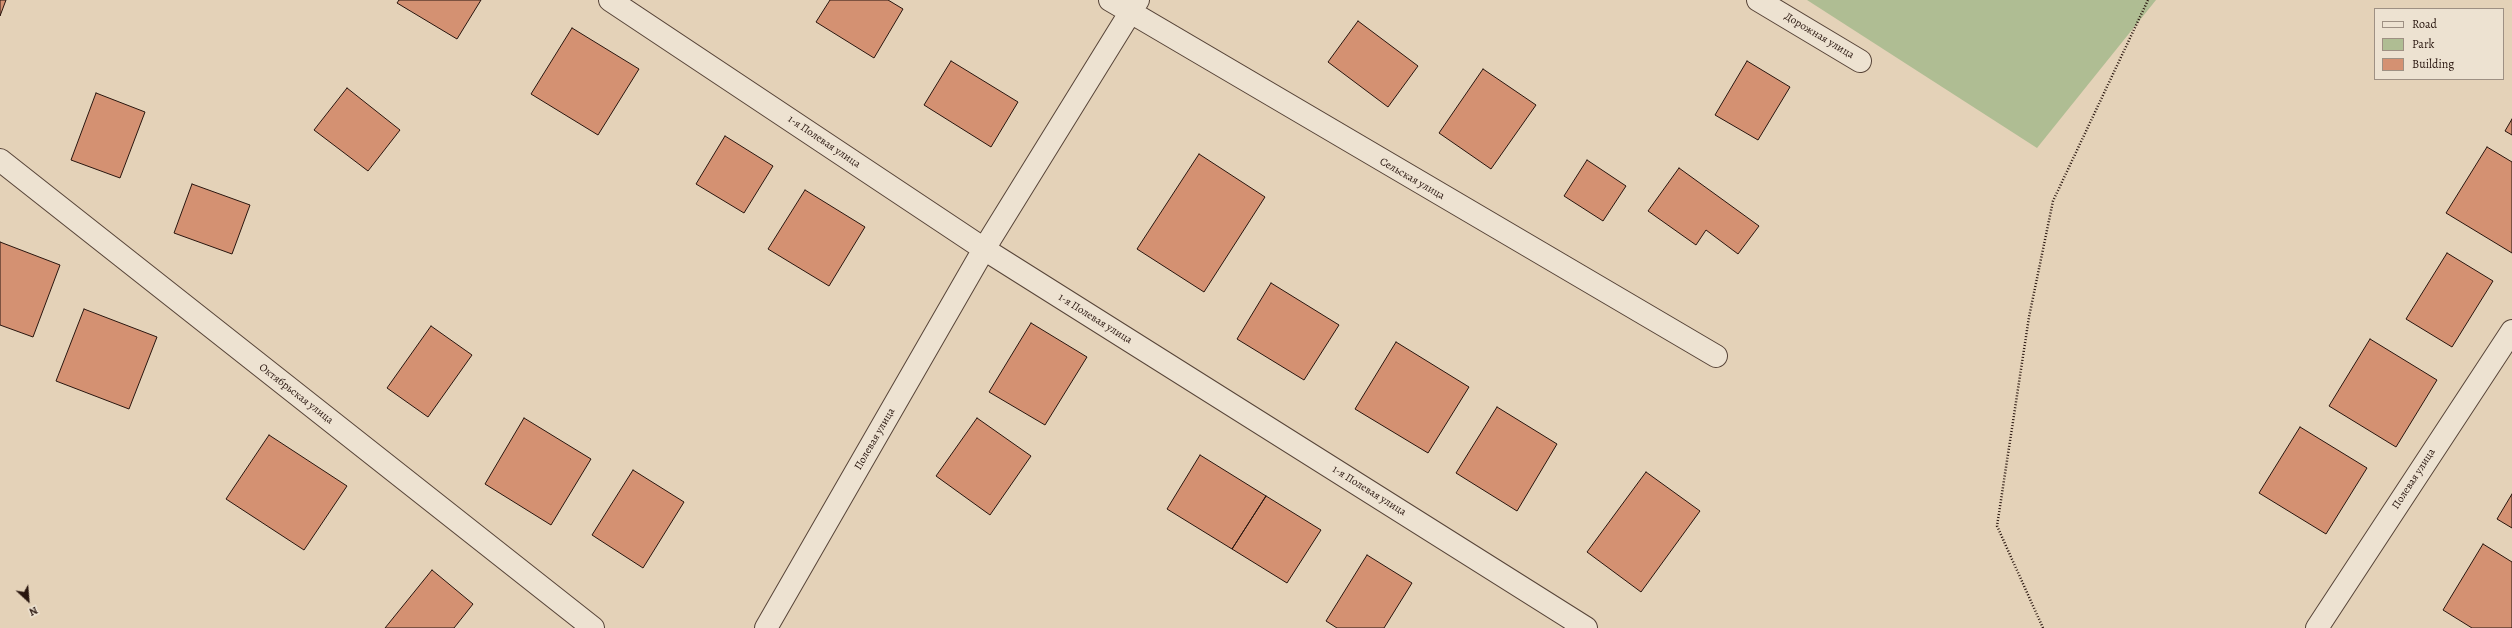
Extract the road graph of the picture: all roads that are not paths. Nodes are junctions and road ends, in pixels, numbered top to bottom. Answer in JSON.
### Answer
{"nodes":[{"id":1,"x":610,"y":0,"type":"edge"},
{"id":2,"x":1110,"y":0,"type":"edge"},
{"id":3,"x":1758,"y":0,"type":"edge"},
{"id":4,"x":1133,"y":6,"type":"edge"},
{"id":5,"x":1860,"y":61,"type":"dead end"},
{"id":6,"x":0,"y":160,"type":"edge"},
{"id":7,"x":984,"y":249,"type":"junction"},
{"id":8,"x":2512,"y":330,"type":"edge"},
{"id":9,"x":1716,"y":356,"type":"dead end"},
{"id":10,"x":593,"y":628,"type":"edge"},
{"id":11,"x":766,"y":628,"type":"edge"},
{"id":12,"x":1586,"y":628,"type":"edge"},
{"id":13,"x":2317,"y":628,"type":"edge"}],
"edges":[{"from":1,"to":7,"type":"street","name":"1-я Полевая улица"},
{"from":2,"to":4,"type":"street","name":"Сельская улица"},
{"from":3,"to":5,"type":"street","name":"Дорожная улица"},
{"from":4,"to":7,"type":"street","name":"Полевая улица"},
{"from":4,"to":9,"type":"street","name":"Сельская улица"},
{"from":6,"to":10,"type":"street","name":"Октябрьская улица"},
{"from":7,"to":11,"type":"street","name":"Полевая улица"},
{"from":7,"to":12,"type":"street","name":"1-я Полевая улица"},
{"from":8,"to":13,"type":"street","name":"Полевая улица"}]}
